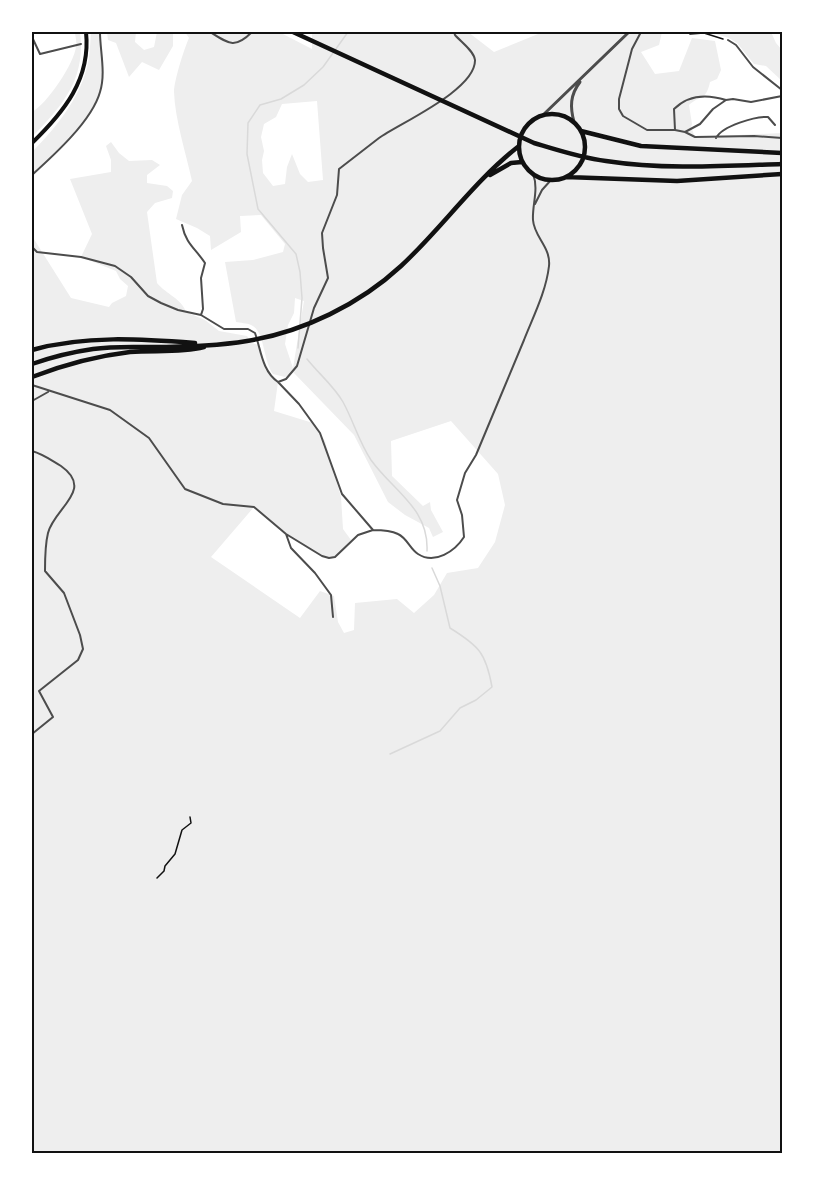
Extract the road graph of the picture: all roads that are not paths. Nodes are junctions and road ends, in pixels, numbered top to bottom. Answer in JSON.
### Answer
{"nodes":[{"id":1,"x":86,"y":32,"type":"edge"},
{"id":2,"x":100,"y":32,"type":"edge"},
{"id":3,"x":210,"y":32,"type":"edge"},
{"id":4,"x":252,"y":32,"type":"edge"},
{"id":5,"x":293,"y":32,"type":"edge"},
{"id":6,"x":454,"y":32,"type":"edge"},
{"id":7,"x":629,"y":32,"type":"edge"},
{"id":8,"x":641,"y":32,"type":"edge"},
{"id":9,"x":32,"y":37,"type":"edge"},
{"id":10,"x":100,"y":40,"type":"junction"},
{"id":11,"x":728,"y":40,"type":"road end"},
{"id":12,"x":93,"y":42,"type":"dead end"},
{"id":13,"x":81,"y":44,"type":"dead end"},
{"id":14,"x":586,"y":74,"type":"junction"},
{"id":15,"x":783,"y":90,"type":"edge"},
{"id":16,"x":783,"y":96,"type":"edge"},
{"id":17,"x":726,"y":100,"type":"junction"},
{"id":18,"x":543,"y":116,"type":"junction"},
{"id":19,"x":574,"y":122,"type":"junction"},
{"id":20,"x":775,"y":125,"type":"dead end"},
{"id":21,"x":581,"y":130,"type":"junction"},
{"id":22,"x":675,"y":130,"type":"junction"},
{"id":23,"x":685,"y":132,"type":"junction"},
{"id":24,"x":716,"y":138,"type":"junction"},
{"id":25,"x":783,"y":138,"type":"edge"},
{"id":26,"x":32,"y":143,"type":"edge"},
{"id":27,"x":519,"y":146,"type":"junction"},
{"id":28,"x":783,"y":153,"type":"edge"},
{"id":29,"x":522,"y":162,"type":"junction"},
{"id":30,"x":783,"y":164,"type":"edge"},
{"id":31,"x":533,"y":174,"type":"junction"},
{"id":32,"x":783,"y":174,"type":"edge"},
{"id":33,"x":32,"y":175,"type":"edge"},
{"id":34,"x":566,"y":177,"type":"junction"},
{"id":35,"x":551,"y":180,"type":"junction"},
{"id":36,"x":478,"y":183,"type":"junction"},
{"id":37,"x":534,"y":210,"type":"junction"},
{"id":38,"x":182,"y":225,"type":"dead end"},
{"id":39,"x":32,"y":247,"type":"edge"},
{"id":40,"x":201,"y":315,"type":"junction"},
{"id":41,"x":216,"y":345,"type":"junction"},
{"id":42,"x":32,"y":350,"type":"edge"},
{"id":43,"x":32,"y":364,"type":"edge"},
{"id":44,"x":32,"y":377,"type":"edge"},
{"id":45,"x":278,"y":382,"type":"junction"},
{"id":46,"x":32,"y":385,"type":"edge"},
{"id":47,"x":48,"y":392,"type":"junction"},
{"id":48,"x":32,"y":401,"type":"edge"},
{"id":49,"x":32,"y":451,"type":"edge"},
{"id":50,"x":374,"y":530,"type":"junction"},
{"id":51,"x":286,"y":534,"type":"junction"},
{"id":52,"x":333,"y":617,"type":"dead end"},
{"id":53,"x":32,"y":734,"type":"edge"}],
"edges":[{"from":1,"to":26,"type":"main road"},
{"from":2,"to":10,"type":"street"},
{"from":3,"to":4,"type":"street"},
{"from":5,"to":30,"type":"highway"},
{"from":6,"to":45,"type":"street"},
{"from":7,"to":14,"type":"street"},
{"from":8,"to":22,"type":"street"},
{"from":9,"to":13,"type":"street"},
{"from":10,"to":12,"type":"street"},
{"from":10,"to":33,"type":"street"},
{"from":11,"to":15,"type":"street"},
{"from":14,"to":18,"type":"street"},
{"from":14,"to":19,"type":"street"},
{"from":16,"to":17,"type":"street"},
{"from":17,"to":22,"type":"street"},
{"from":17,"to":23,"type":"street"},
{"from":18,"to":19,"type":"highway"},
{"from":18,"to":27,"type":"highway"},
{"from":19,"to":21,"type":"highway"},
{"from":20,"to":24,"type":"street"},
{"from":21,"to":28,"type":"highway"},
{"from":21,"to":34,"type":"highway"},
{"from":22,"to":23,"type":"street"},
{"from":23,"to":24,"type":"street"},
{"from":24,"to":25,"type":"street"},
{"from":27,"to":29,"type":"highway"},
{"from":27,"to":36,"type":"highway"},
{"from":29,"to":31,"type":"highway"},
{"from":29,"to":36,"type":"highway"},
{"from":31,"to":35,"type":"highway"},
{"from":31,"to":37,"type":"street"},
{"from":32,"to":34,"type":"highway"},
{"from":34,"to":35,"type":"highway"},
{"from":35,"to":37,"type":"street"},
{"from":36,"to":41,"type":"highway"},
{"from":37,"to":50,"type":"street"},
{"from":38,"to":40,"type":"street"},
{"from":39,"to":40,"type":"street"},
{"from":40,"to":45,"type":"street"},
{"from":41,"to":42,"type":"highway"},
{"from":41,"to":43,"type":"highway"},
{"from":41,"to":44,"type":"highway"},
{"from":45,"to":50,"type":"street"},
{"from":46,"to":47,"type":"street"},
{"from":47,"to":48,"type":"street"},
{"from":47,"to":51,"type":"street"},
{"from":49,"to":53,"type":"street"},
{"from":50,"to":51,"type":"street"},
{"from":51,"to":52,"type":"street"}]}
